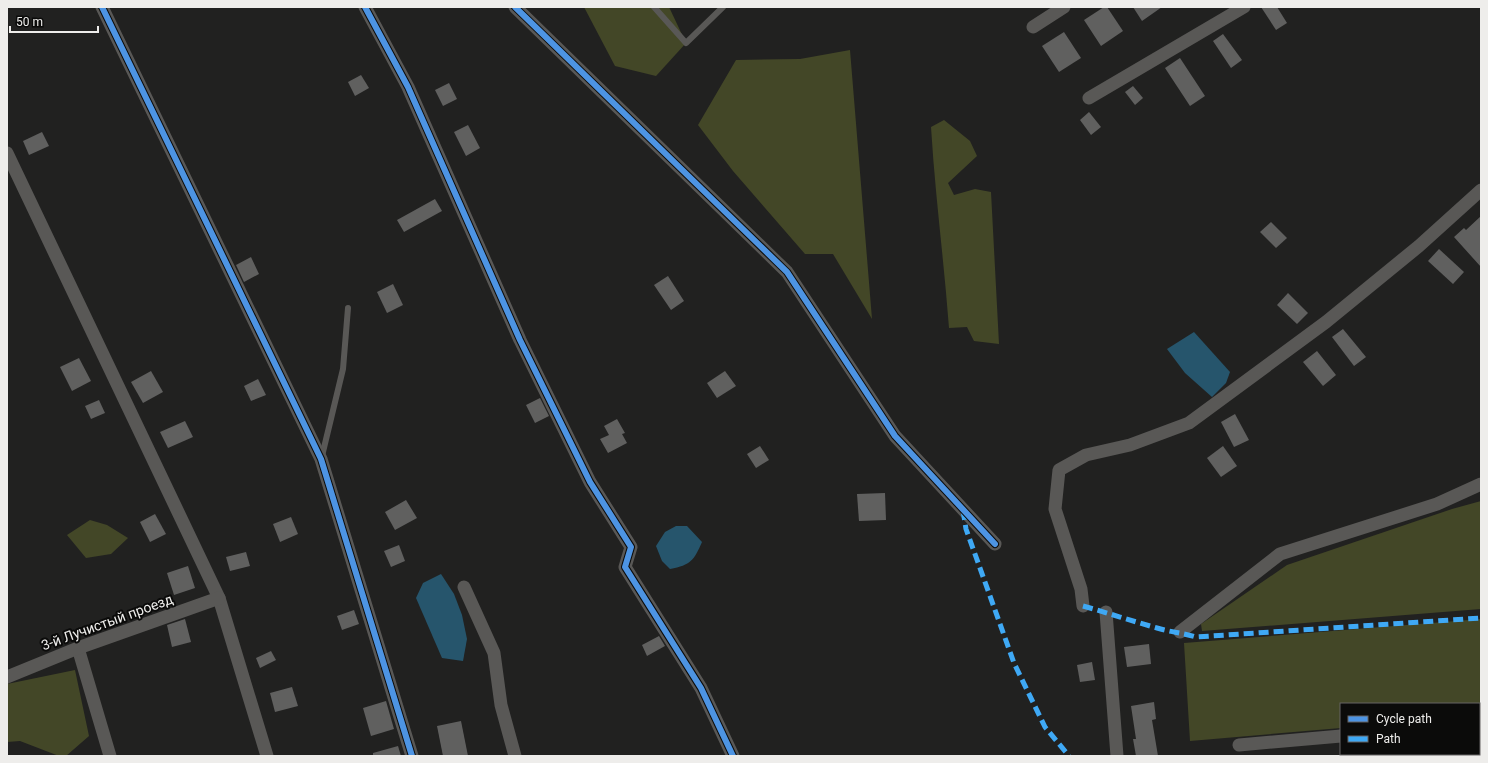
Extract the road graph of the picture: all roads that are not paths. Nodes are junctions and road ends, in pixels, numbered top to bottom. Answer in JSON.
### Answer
{"nodes":[{"id":1,"x":102,"y":7,"type":"edge"},
{"id":2,"x":365,"y":7,"type":"edge"},
{"id":3,"x":515,"y":7,"type":"edge"},
{"id":4,"x":654,"y":7,"type":"edge"},
{"id":5,"x":723,"y":7,"type":"edge"},
{"id":6,"x":1064,"y":7,"type":"edge"},
{"id":7,"x":1244,"y":7,"type":"edge"},
{"id":8,"x":1033,"y":27,"type":"dead end"},
{"id":9,"x":1089,"y":98,"type":"dead end"},
{"id":10,"x":7,"y":153,"type":"edge"},
{"id":11,"x":1481,"y":190,"type":"edge"},
{"id":12,"x":348,"y":308,"type":"dead end"},
{"id":13,"x":322,"y":459,"type":"junction"},
{"id":14,"x":1481,"y":484,"type":"edge"},
{"id":15,"x":995,"y":544,"type":"dead end"},
{"id":16,"x":464,"y":587,"type":"dead end"},
{"id":17,"x":219,"y":598,"type":"junction"},
{"id":18,"x":1083,"y":606,"type":"dead end"},
{"id":19,"x":1106,"y":612,"type":"dead end"},
{"id":20,"x":1180,"y":632,"type":"dead end"},
{"id":21,"x":78,"y":648,"type":"junction"},
{"id":22,"x":7,"y":677,"type":"edge"},
{"id":23,"x":1340,"y":736,"type":"edge"},
{"id":24,"x":1239,"y":745,"type":"dead end"},
{"id":25,"x":110,"y":756,"type":"edge"},
{"id":26,"x":267,"y":756,"type":"edge"},
{"id":27,"x":412,"y":756,"type":"edge"},
{"id":28,"x":515,"y":756,"type":"edge"},
{"id":29,"x":733,"y":756,"type":"edge"},
{"id":30,"x":1117,"y":756,"type":"edge"}],
"edges":[{"from":1,"to":13,"type":"street"},
{"from":2,"to":29,"type":"street"},
{"from":3,"to":15,"type":"street"},
{"from":4,"to":5,"type":"lane"},
{"from":6,"to":8,"type":"street"},
{"from":7,"to":9,"type":"street"},
{"from":10,"to":17,"type":"street"},
{"from":11,"to":18,"type":"street"},
{"from":12,"to":13,"type":"lane"},
{"from":13,"to":27,"type":"street"},
{"from":14,"to":20,"type":"street"},
{"from":16,"to":28,"type":"street"},
{"from":17,"to":21,"type":"street","name":"3-й Лучистый проезд"},
{"from":17,"to":26,"type":"street"},
{"from":19,"to":30,"type":"street"},
{"from":21,"to":22,"type":"street","name":"3-й Лучистый проезд"},
{"from":21,"to":25,"type":"street"},
{"from":23,"to":24,"type":"street"}]}
